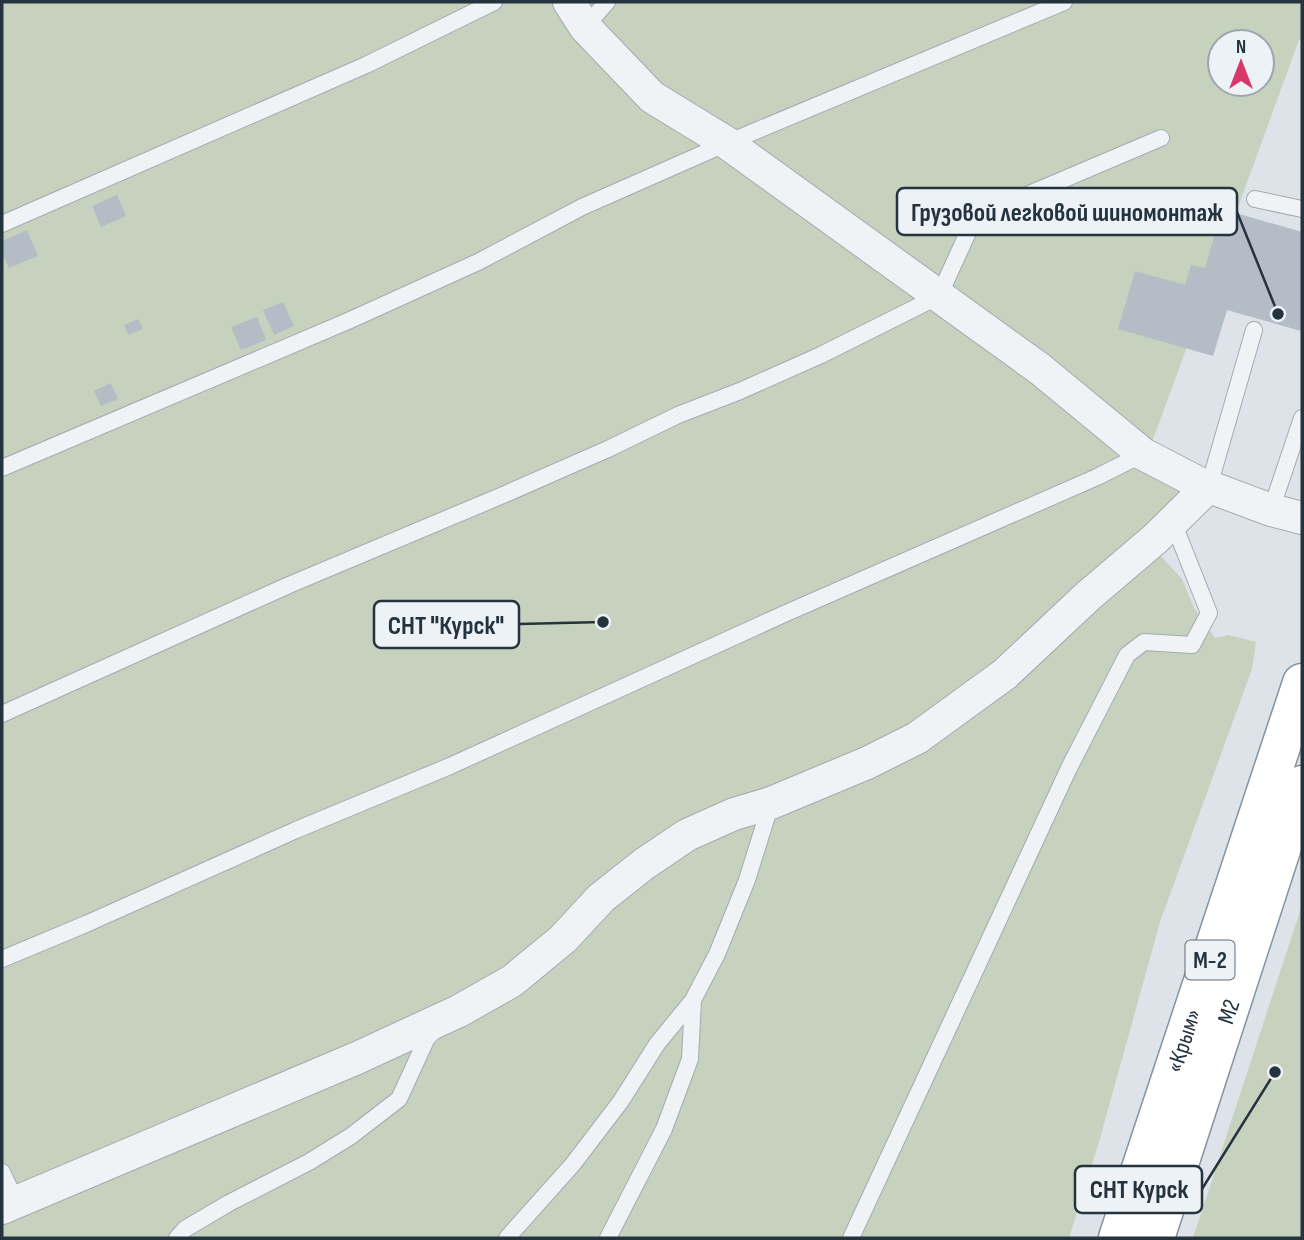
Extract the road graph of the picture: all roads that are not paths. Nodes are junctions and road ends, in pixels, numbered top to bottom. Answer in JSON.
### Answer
{"nodes":[{"id":1,"x":494,"y":2,"type":"edge"},
{"id":2,"x":607,"y":2,"type":"edge"},
{"id":3,"x":1064,"y":2,"type":"edge"},
{"id":4,"x":577,"y":15,"type":"edge"},
{"id":5,"x":1161,"y":138,"type":"dead end"},
{"id":6,"x":727,"y":143,"type":"junction"},
{"id":7,"x":1255,"y":199,"type":"dead end"},
{"id":8,"x":1302,"y":209,"type":"edge"},
{"id":9,"x":2,"y":225,"type":"edge"},
{"id":10,"x":939,"y":296,"type":"junction"},
{"id":11,"x":1254,"y":330,"type":"dead end"},
{"id":12,"x":1302,"y":418,"type":"edge"},
{"id":13,"x":1143,"y":454,"type":"junction"},
{"id":14,"x":2,"y":468,"type":"edge"},
{"id":15,"x":1209,"y":486,"type":"junction"},
{"id":16,"x":1271,"y":510,"type":"junction"},
{"id":17,"x":1302,"y":518,"type":"edge"},
{"id":18,"x":1173,"y":522,"type":"junction"},
{"id":19,"x":1302,"y":683,"type":"edge"},
{"id":20,"x":2,"y":714,"type":"edge"},
{"id":21,"x":1302,"y":785,"type":"edge"},
{"id":22,"x":771,"y":803,"type":"junction"},
{"id":23,"x":2,"y":959,"type":"edge"},
{"id":24,"x":693,"y":1000,"type":"junction"},
{"id":25,"x":449,"y":1016,"type":"junction"},
{"id":26,"x":2,"y":1172,"type":"edge"},
{"id":27,"x":9,"y":1205,"type":"edge"},
{"id":28,"x":177,"y":1238,"type":"edge"},
{"id":29,"x":507,"y":1238,"type":"edge"},
{"id":30,"x":608,"y":1238,"type":"edge"},
{"id":31,"x":851,"y":1238,"type":"edge"},
{"id":32,"x":1118,"y":1238,"type":"edge"},
{"id":33,"x":1155,"y":1238,"type":"edge"}],
"edges":[{"from":1,"to":9,"type":"lane"},
{"from":2,"to":4,"type":"lane"},
{"from":3,"to":6,"type":"lane"},
{"from":4,"to":6,"type":"street"},
{"from":5,"to":10,"type":"lane"},
{"from":6,"to":10,"type":"street"},
{"from":6,"to":14,"type":"lane"},
{"from":7,"to":8,"type":"lane"},
{"from":10,"to":13,"type":"street"},
{"from":10,"to":20,"type":"lane"},
{"from":11,"to":15,"type":"lane"},
{"from":12,"to":16,"type":"lane"},
{"from":13,"to":15,"type":"street"},
{"from":13,"to":23,"type":"lane"},
{"from":15,"to":16,"type":"street"},
{"from":15,"to":18,"type":"street"},
{"from":16,"to":17,"type":"street"},
{"from":18,"to":22,"type":"street"},
{"from":18,"to":31,"type":"lane"},
{"from":19,"to":32,"type":"highway","name":"«Крым»","number":"М-2"},
{"from":21,"to":33,"type":"highway","name":"М2"},
{"from":22,"to":24,"type":"lane"},
{"from":22,"to":25,"type":"street"},
{"from":24,"to":29,"type":"lane"},
{"from":24,"to":30,"type":"lane"},
{"from":25,"to":27,"type":"street"},
{"from":25,"to":28,"type":"lane"},
{"from":26,"to":27,"type":"lane"}]}
